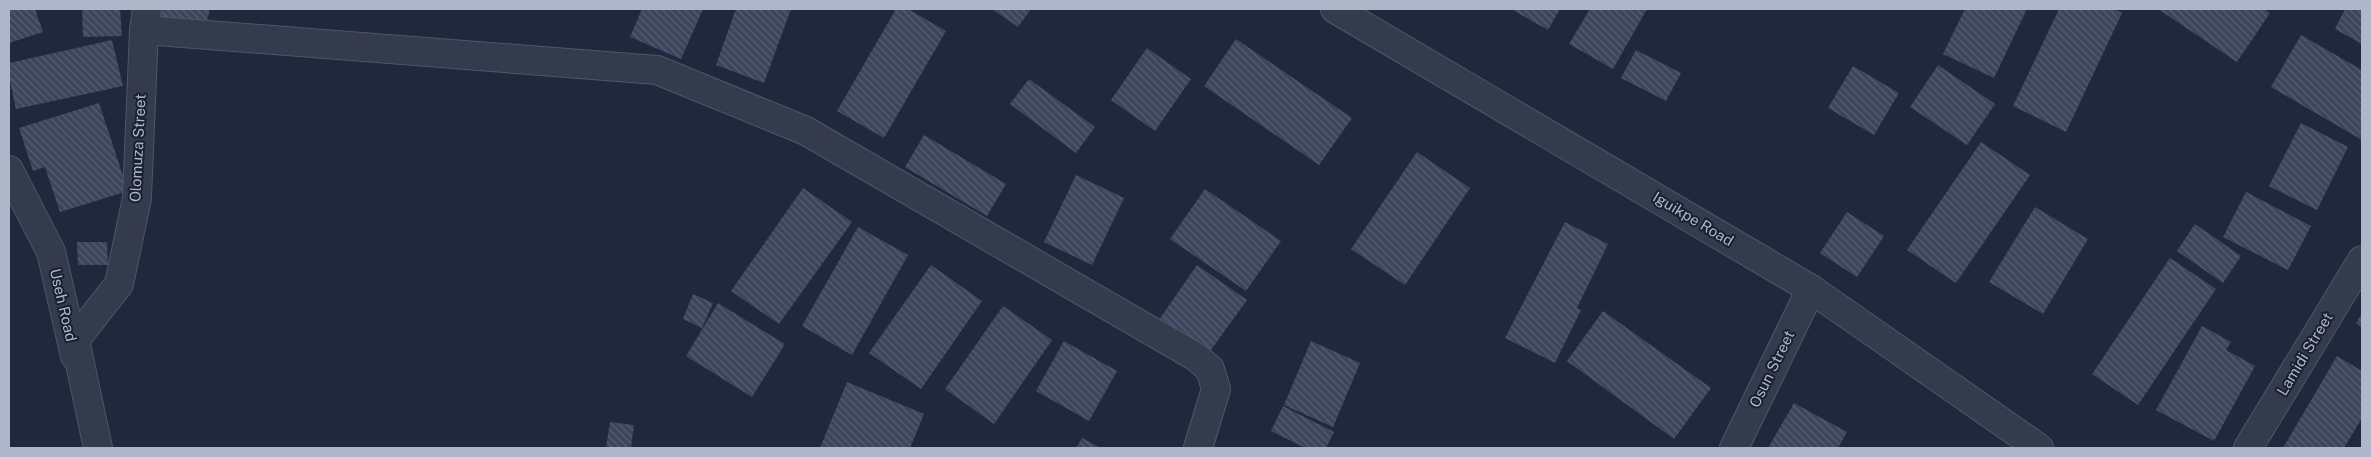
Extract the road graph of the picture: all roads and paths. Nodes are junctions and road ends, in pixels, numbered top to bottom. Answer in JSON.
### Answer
{"nodes":[{"id":1,"x":1335,"y":9,"type":"edge"},
{"id":2,"x":145,"y":20,"type":"edge"},
{"id":3,"x":9,"y":170,"type":"edge"},
{"id":4,"x":2362,"y":260,"type":"edge"},
{"id":5,"x":1810,"y":289,"type":"junction"},
{"id":6,"x":98,"y":448,"type":"edge"},
{"id":7,"x":1198,"y":448,"type":"edge"},
{"id":8,"x":1734,"y":448,"type":"edge"},
{"id":9,"x":2039,"y":448,"type":"edge"},
{"id":10,"x":2248,"y":448,"type":"edge"}],
"edges":[{"from":1,"to":5,"type":"street","name":"Iguikpe Road"},
{"from":2,"to":6,"type":"street","name":"Olomuza Street"},
{"from":2,"to":7,"type":"street"},
{"from":3,"to":6,"type":"street","name":"Useh Road"},
{"from":4,"to":10,"type":"street","name":"Lamidi Street"},
{"from":5,"to":8,"type":"street","name":"Osun Street"},
{"from":5,"to":9,"type":"street","name":"Iguikpe Road"}]}
